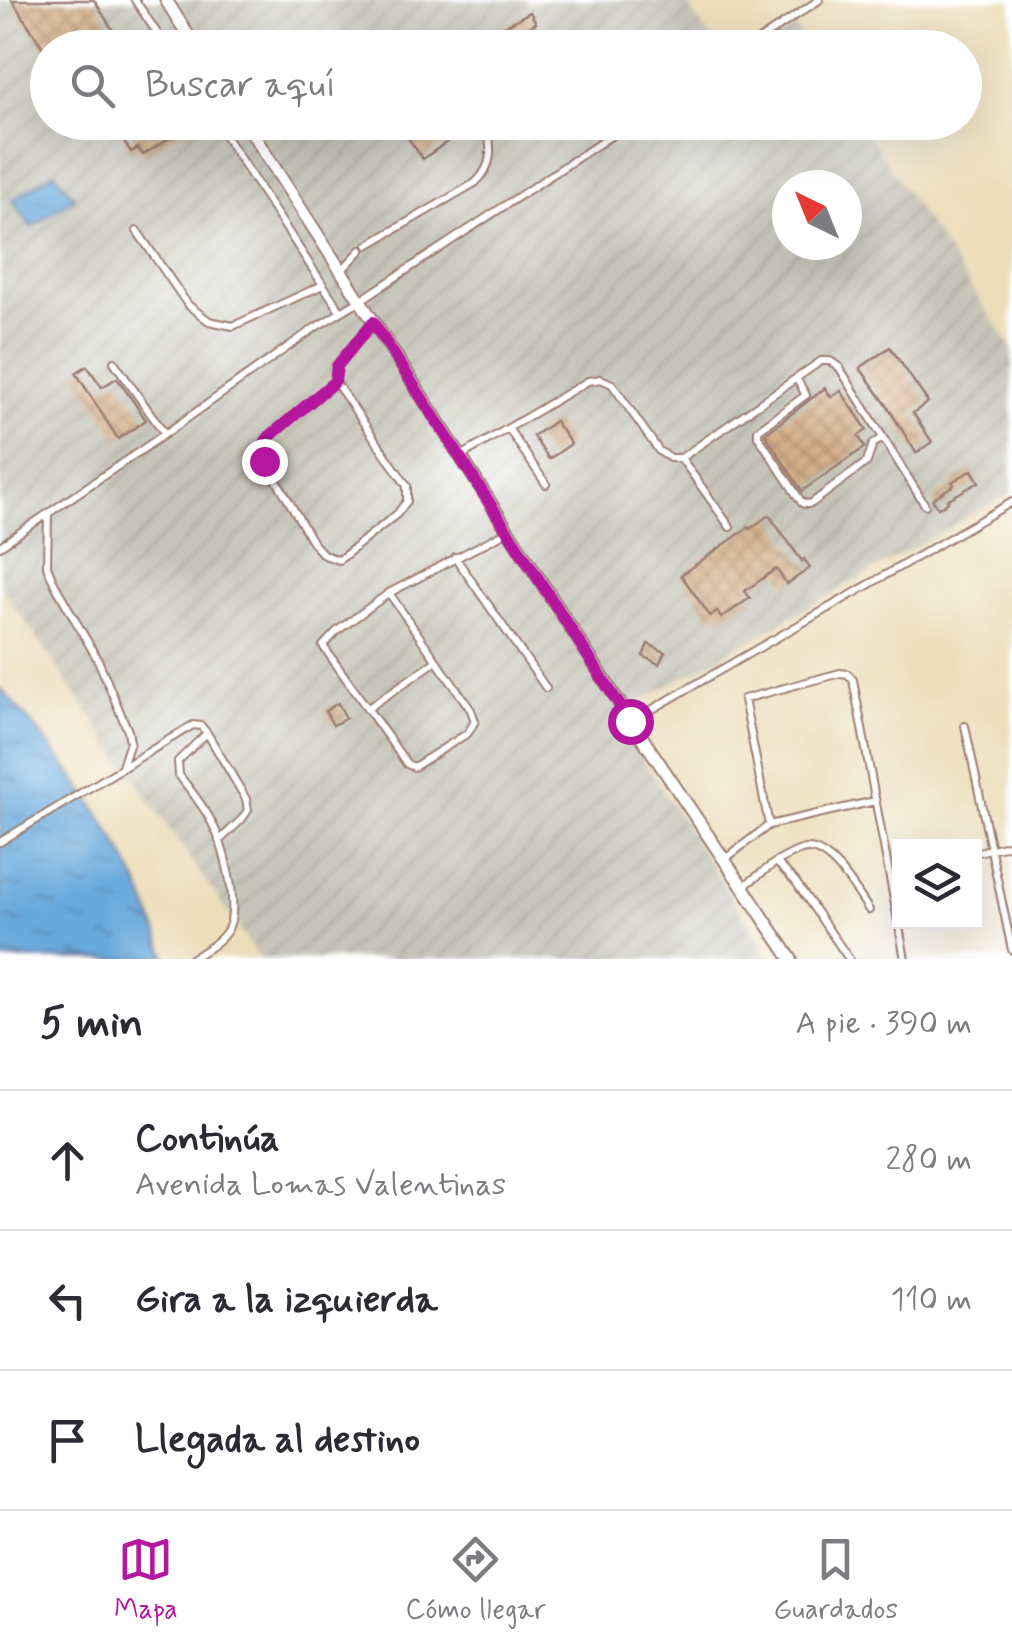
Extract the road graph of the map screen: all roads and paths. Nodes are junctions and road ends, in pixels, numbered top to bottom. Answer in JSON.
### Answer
{"nodes":[{"id":1,"x":136,"y":0,"type":"edge"},
{"id":2,"x":166,"y":0,"type":"edge"},
{"id":3,"x":801,"y":0,"type":"edge"},
{"id":4,"x":819,"y":0,"type":"edge"},
{"id":5,"x":807,"y":8,"type":"junction"},
{"id":6,"x":155,"y":30,"type":"edge"},
{"id":7,"x":185,"y":30,"type":"edge"},
{"id":8,"x":774,"y":30,"type":"edge"},
{"id":9,"x":228,"y":140,"type":"edge"},
{"id":10,"x":257,"y":140,"type":"edge"},
{"id":11,"x":490,"y":140,"type":"edge"},
{"id":12,"x":605,"y":140,"type":"edge"},
{"id":13,"x":137,"y":231,"type":"dead end"},
{"id":14,"x":342,"y":271,"type":"junction"},
{"id":15,"x":323,"y":285,"type":"junction"},
{"id":16,"x":361,"y":300,"type":"junction"},
{"id":17,"x":341,"y":312,"type":"junction"},
{"id":18,"x":373,"y":322,"type":"junction"},
{"id":19,"x":114,"y":362,"type":"dead end"},
{"id":20,"x":796,"y":378,"type":"junction"},
{"id":21,"x":335,"y":381,"type":"junction"},
{"id":22,"x":508,"y":428,"type":"junction"},
{"id":23,"x":165,"y":434,"type":"junction"},
{"id":24,"x":883,"y":438,"type":"junction"},
{"id":25,"x":460,"y":456,"type":"junction"},
{"id":26,"x":681,"y":458,"type":"junction"},
{"id":27,"x":546,"y":484,"type":"dead end"},
{"id":28,"x":1012,"y":502,"type":"edge"},
{"id":29,"x":926,"y":506,"type":"dead end"},
{"id":30,"x":48,"y":514,"type":"junction"},
{"id":31,"x":730,"y":528,"type":"dead end"},
{"id":32,"x":509,"y":530,"type":"junction"},
{"id":33,"x":0,"y":546,"type":"edge"},
{"id":34,"x":456,"y":556,"type":"junction"},
{"id":35,"x":389,"y":593,"type":"junction"},
{"id":36,"x":436,"y":661,"type":"junction"},
{"id":37,"x":546,"y":688,"type":"dead end"},
{"id":38,"x":368,"y":709,"type":"junction"},
{"id":39,"x":630,"y":721,"type":"junction"},
{"id":40,"x":965,"y":726,"type":"dead end"},
{"id":41,"x":207,"y":733,"type":"junction"},
{"id":42,"x":121,"y":770,"type":"junction"},
{"id":43,"x":875,"y":801,"type":"junction"},
{"id":44,"x":769,"y":825,"type":"junction"},
{"id":45,"x":218,"y":841,"type":"junction"},
{"id":46,"x":0,"y":842,"type":"edge"},
{"id":47,"x":1012,"y":844,"type":"edge"},
{"id":48,"x":990,"y":850,"type":"junction"},
{"id":49,"x":982,"y":852,"type":"edge"},
{"id":50,"x":724,"y":860,"type":"junction"},
{"id":51,"x":776,"y":862,"type":"junction"},
{"id":52,"x":892,"y":870,"type":"edge"},
{"id":53,"x":888,"y":871,"type":"junction"},
{"id":54,"x":743,"y":887,"type":"junction"},
{"id":55,"x":869,"y":910,"type":"dead end"},
{"id":56,"x":1012,"y":950,"type":"edge"},
{"id":57,"x":191,"y":959,"type":"edge"},
{"id":58,"x":791,"y":959,"type":"edge"},
{"id":59,"x":849,"y":959,"type":"edge"},
{"id":60,"x":905,"y":959,"type":"edge"}],
"edges":[{"from":1,"to":6,"type":"lane"},
{"from":2,"to":7,"type":"street"},
{"from":3,"to":5,"type":"lane"},
{"from":4,"to":5,"type":"lane"},
{"from":5,"to":8,"type":"lane"},
{"from":9,"to":15,"type":"lane"},
{"from":10,"to":14,"type":"street"},
{"from":11,"to":14,"type":"lane"},
{"from":12,"to":16,"type":"lane"},
{"from":13,"to":15,"type":"lane"},
{"from":14,"to":16,"type":"street"},
{"from":15,"to":17,"type":"lane"},
{"from":16,"to":17,"type":"lane"},
{"from":16,"to":18,"type":"street"},
{"from":17,"to":23,"type":"lane"},
{"from":18,"to":21,"type":"lane"},
{"from":18,"to":25,"type":"street"},
{"from":19,"to":23,"type":"lane"},
{"from":20,"to":24,"type":"lane"},
{"from":20,"to":24,"type":"lane"},
{"from":20,"to":26,"type":"lane"},
{"from":21,"to":21,"type":"lane"},
{"from":22,"to":25,"type":"lane"},
{"from":22,"to":26,"type":"lane"},
{"from":22,"to":27,"type":"lane"},
{"from":23,"to":30,"type":"lane"},
{"from":24,"to":29,"type":"lane"},
{"from":25,"to":32,"type":"street"},
{"from":26,"to":31,"type":"lane"},
{"from":28,"to":39,"type":"lane"},
{"from":30,"to":33,"type":"lane"},
{"from":30,"to":42,"type":"lane"},
{"from":32,"to":34,"type":"lane"},
{"from":32,"to":39,"type":"street"},
{"from":34,"to":35,"type":"lane"},
{"from":34,"to":37,"type":"lane"},
{"from":35,"to":36,"type":"lane"},
{"from":35,"to":38,"type":"lane"},
{"from":36,"to":38,"type":"lane"},
{"from":36,"to":38,"type":"lane"},
{"from":39,"to":50,"type":"street"},
{"from":40,"to":48,"type":"lane"},
{"from":41,"to":42,"type":"lane"},
{"from":41,"to":45,"type":"lane"},
{"from":41,"to":45,"type":"lane"},
{"from":42,"to":46,"type":"lane"},
{"from":43,"to":44,"type":"lane"},
{"from":43,"to":44,"type":"lane"},
{"from":43,"to":53,"type":"lane"},
{"from":44,"to":50,"type":"lane"},
{"from":45,"to":57,"type":"lane"},
{"from":47,"to":48,"type":"lane"},
{"from":48,"to":49,"type":"lane"},
{"from":48,"to":56,"type":"lane"},
{"from":50,"to":54,"type":"street"},
{"from":51,"to":54,"type":"lane"},
{"from":51,"to":55,"type":"lane"},
{"from":51,"to":59,"type":"lane"},
{"from":52,"to":53,"type":"lane"},
{"from":53,"to":60,"type":"lane"},
{"from":54,"to":58,"type":"street"}]}
